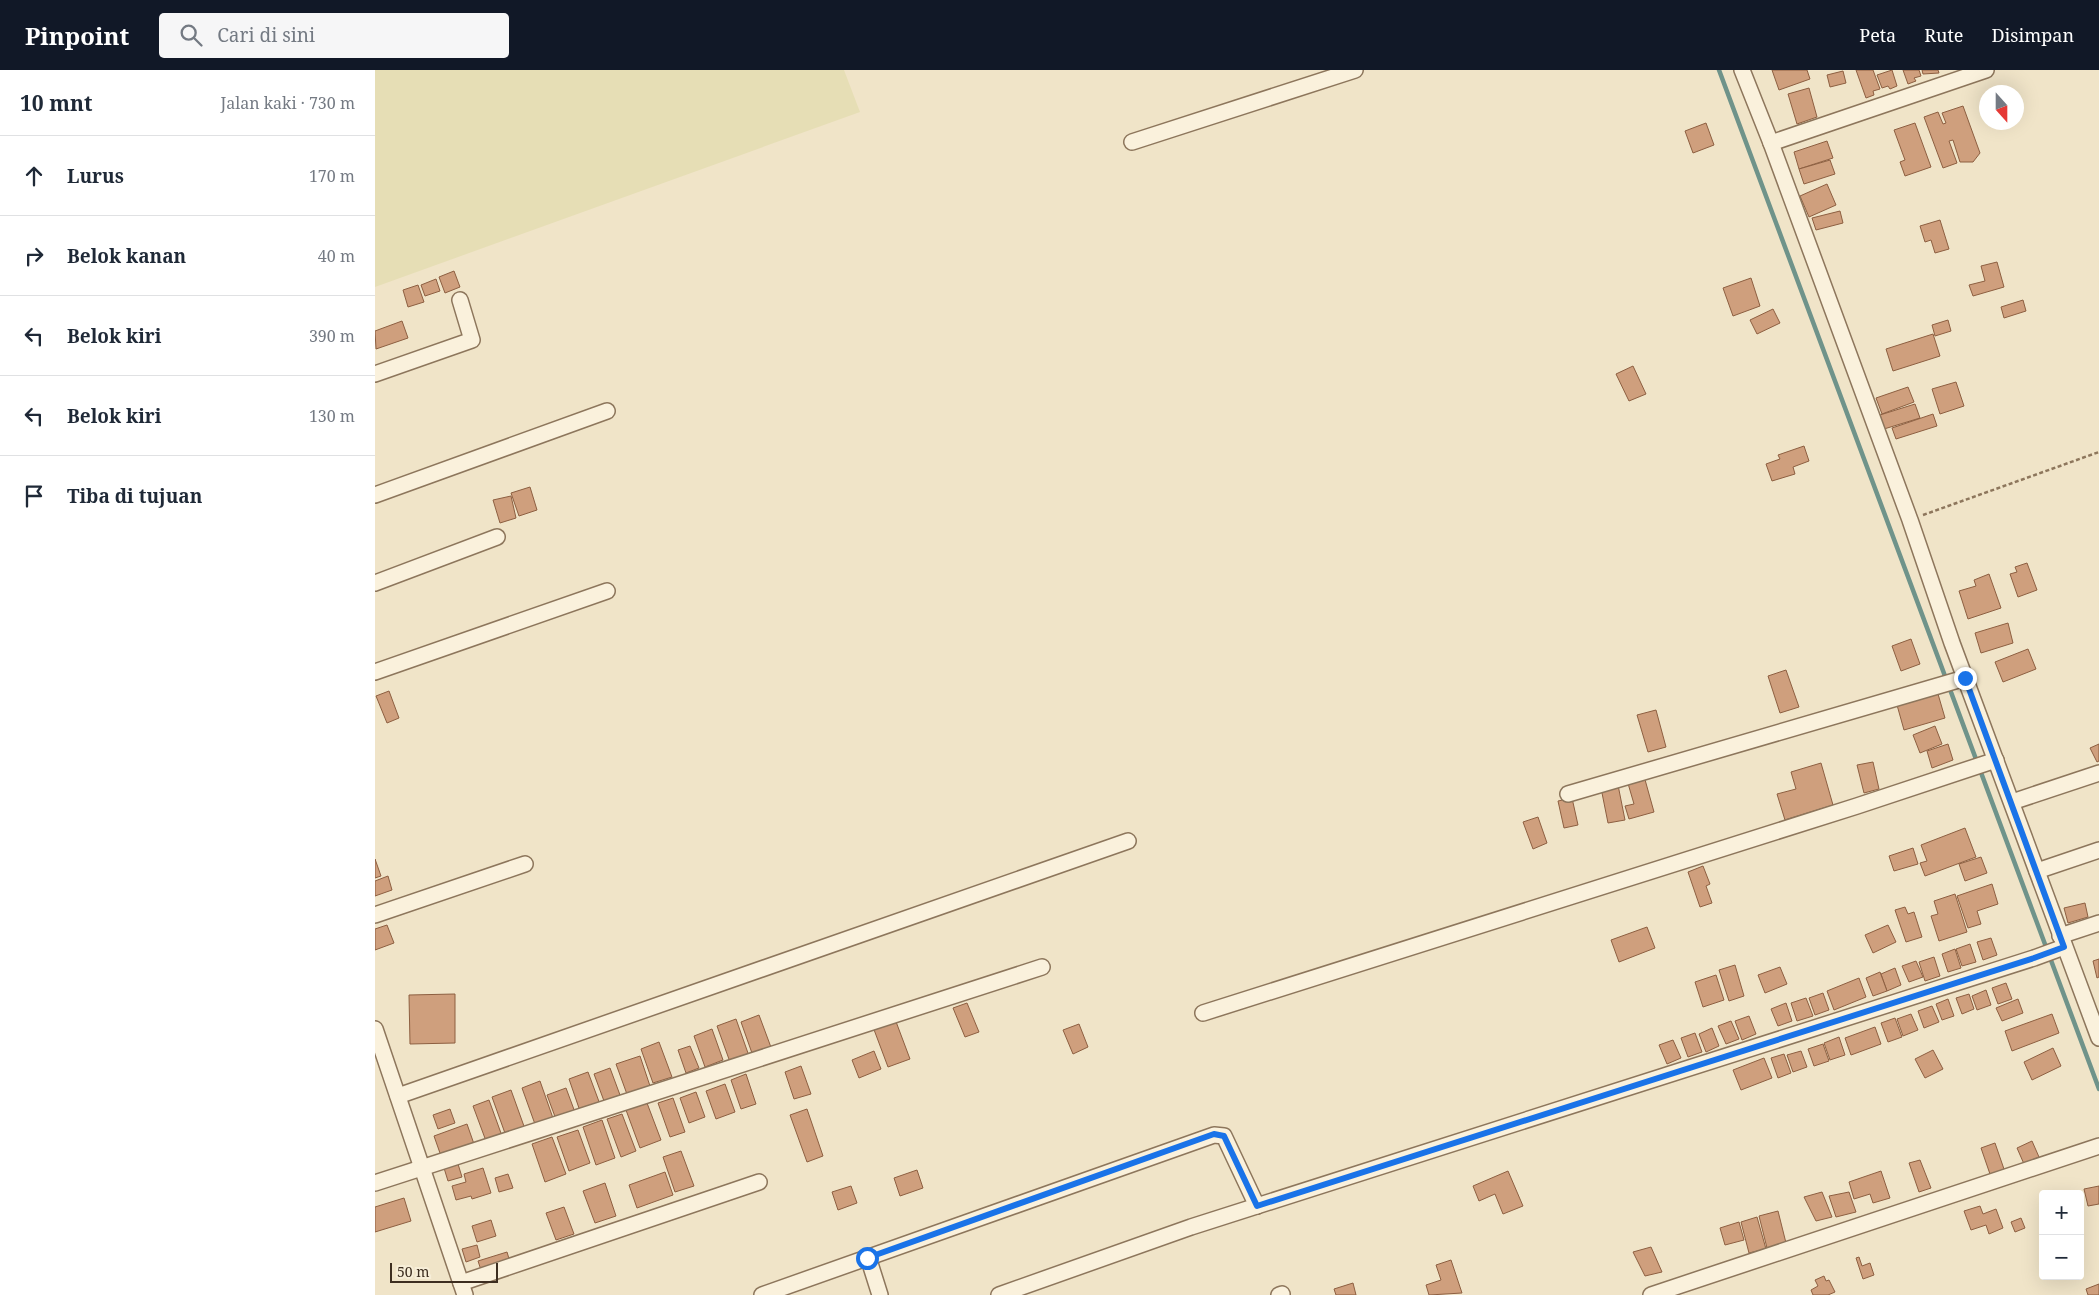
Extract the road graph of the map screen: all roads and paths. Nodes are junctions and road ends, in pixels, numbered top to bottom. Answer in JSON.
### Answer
{"nodes":[{"id":1,"x":1355,"y":70,"type":"edge"},
{"id":2,"x":1742,"y":70,"type":"edge"},
{"id":3,"x":1986,"y":70,"type":"edge"},
{"id":4,"x":1132,"y":142,"type":"dead end"},
{"id":5,"x":1771,"y":143,"type":"junction"},
{"id":6,"x":460,"y":300,"type":"dead end"},
{"id":7,"x":375,"y":374,"type":"edge"},
{"id":8,"x":607,"y":411,"type":"dead end"},
{"id":9,"x":2099,"y":452,"type":"edge"},
{"id":10,"x":375,"y":495,"type":"edge"},
{"id":11,"x":1910,"y":520,"type":"junction"},
{"id":12,"x":497,"y":537,"type":"dead end"},
{"id":13,"x":375,"y":583,"type":"edge"},
{"id":14,"x":607,"y":591,"type":"dead end"},
{"id":15,"x":375,"y":672,"type":"edge"},
{"id":16,"x":1961,"y":679,"type":"junction"},
{"id":17,"x":1991,"y":761,"type":"junction"},
{"id":18,"x":2099,"y":773,"type":"edge"},
{"id":19,"x":1568,"y":794,"type":"dead end"},
{"id":20,"x":2012,"y":802,"type":"junction"},
{"id":21,"x":1128,"y":841,"type":"dead end"},
{"id":22,"x":2099,"y":850,"type":"edge"},
{"id":23,"x":525,"y":864,"type":"dead end"},
{"id":24,"x":2037,"y":871,"type":"junction"},
{"id":25,"x":375,"y":916,"type":"edge"},
{"id":26,"x":2099,"y":923,"type":"edge"},
{"id":27,"x":2060,"y":944,"type":"junction"},
{"id":28,"x":1042,"y":967,"type":"dead end"},
{"id":29,"x":1203,"y":1013,"type":"dead end"},
{"id":30,"x":375,"y":1029,"type":"edge"},
{"id":31,"x":2099,"y":1038,"type":"edge"},
{"id":32,"x":398,"y":1096,"type":"junction"},
{"id":33,"x":2099,"y":1146,"type":"edge"},
{"id":34,"x":423,"y":1167,"type":"junction"},
{"id":35,"x":759,"y":1182,"type":"dead end"},
{"id":36,"x":375,"y":1183,"type":"edge"},
{"id":37,"x":1257,"y":1206,"type":"junction"},
{"id":38,"x":867,"y":1258,"type":"junction"},
{"id":39,"x":463,"y":1289,"type":"edge"},
{"id":40,"x":762,"y":1295,"type":"edge"},
{"id":41,"x":880,"y":1295,"type":"edge"},
{"id":42,"x":999,"y":1295,"type":"edge"},
{"id":43,"x":1651,"y":1295,"type":"edge"}],
"edges":[{"from":1,"to":4,"type":"street"},
{"from":2,"to":5,"type":"street"},
{"from":3,"to":5,"type":"street"},
{"from":5,"to":11,"type":"street"},
{"from":6,"to":7,"type":"street"},
{"from":8,"to":10,"type":"street"},
{"from":9,"to":11,"type":"path"},
{"from":11,"to":16,"type":"street"},
{"from":12,"to":13,"type":"street"},
{"from":14,"to":15,"type":"street"},
{"from":16,"to":17,"type":"street"},
{"from":16,"to":19,"type":"street"},
{"from":17,"to":20,"type":"street"},
{"from":17,"to":29,"type":"street"},
{"from":18,"to":20,"type":"street"},
{"from":20,"to":24,"type":"street"},
{"from":21,"to":32,"type":"street"},
{"from":22,"to":24,"type":"street"},
{"from":23,"to":25,"type":"street"},
{"from":24,"to":27,"type":"street"},
{"from":26,"to":27,"type":"street"},
{"from":27,"to":31,"type":"street"},
{"from":27,"to":37,"type":"street"},
{"from":28,"to":34,"type":"street"},
{"from":30,"to":32,"type":"street"},
{"from":32,"to":34,"type":"street"},
{"from":33,"to":43,"type":"street"},
{"from":34,"to":36,"type":"street"},
{"from":34,"to":39,"type":"street"},
{"from":35,"to":39,"type":"street"},
{"from":37,"to":38,"type":"street"},
{"from":37,"to":42,"type":"street"},
{"from":38,"to":40,"type":"street"},
{"from":38,"to":41,"type":"street"}]}
